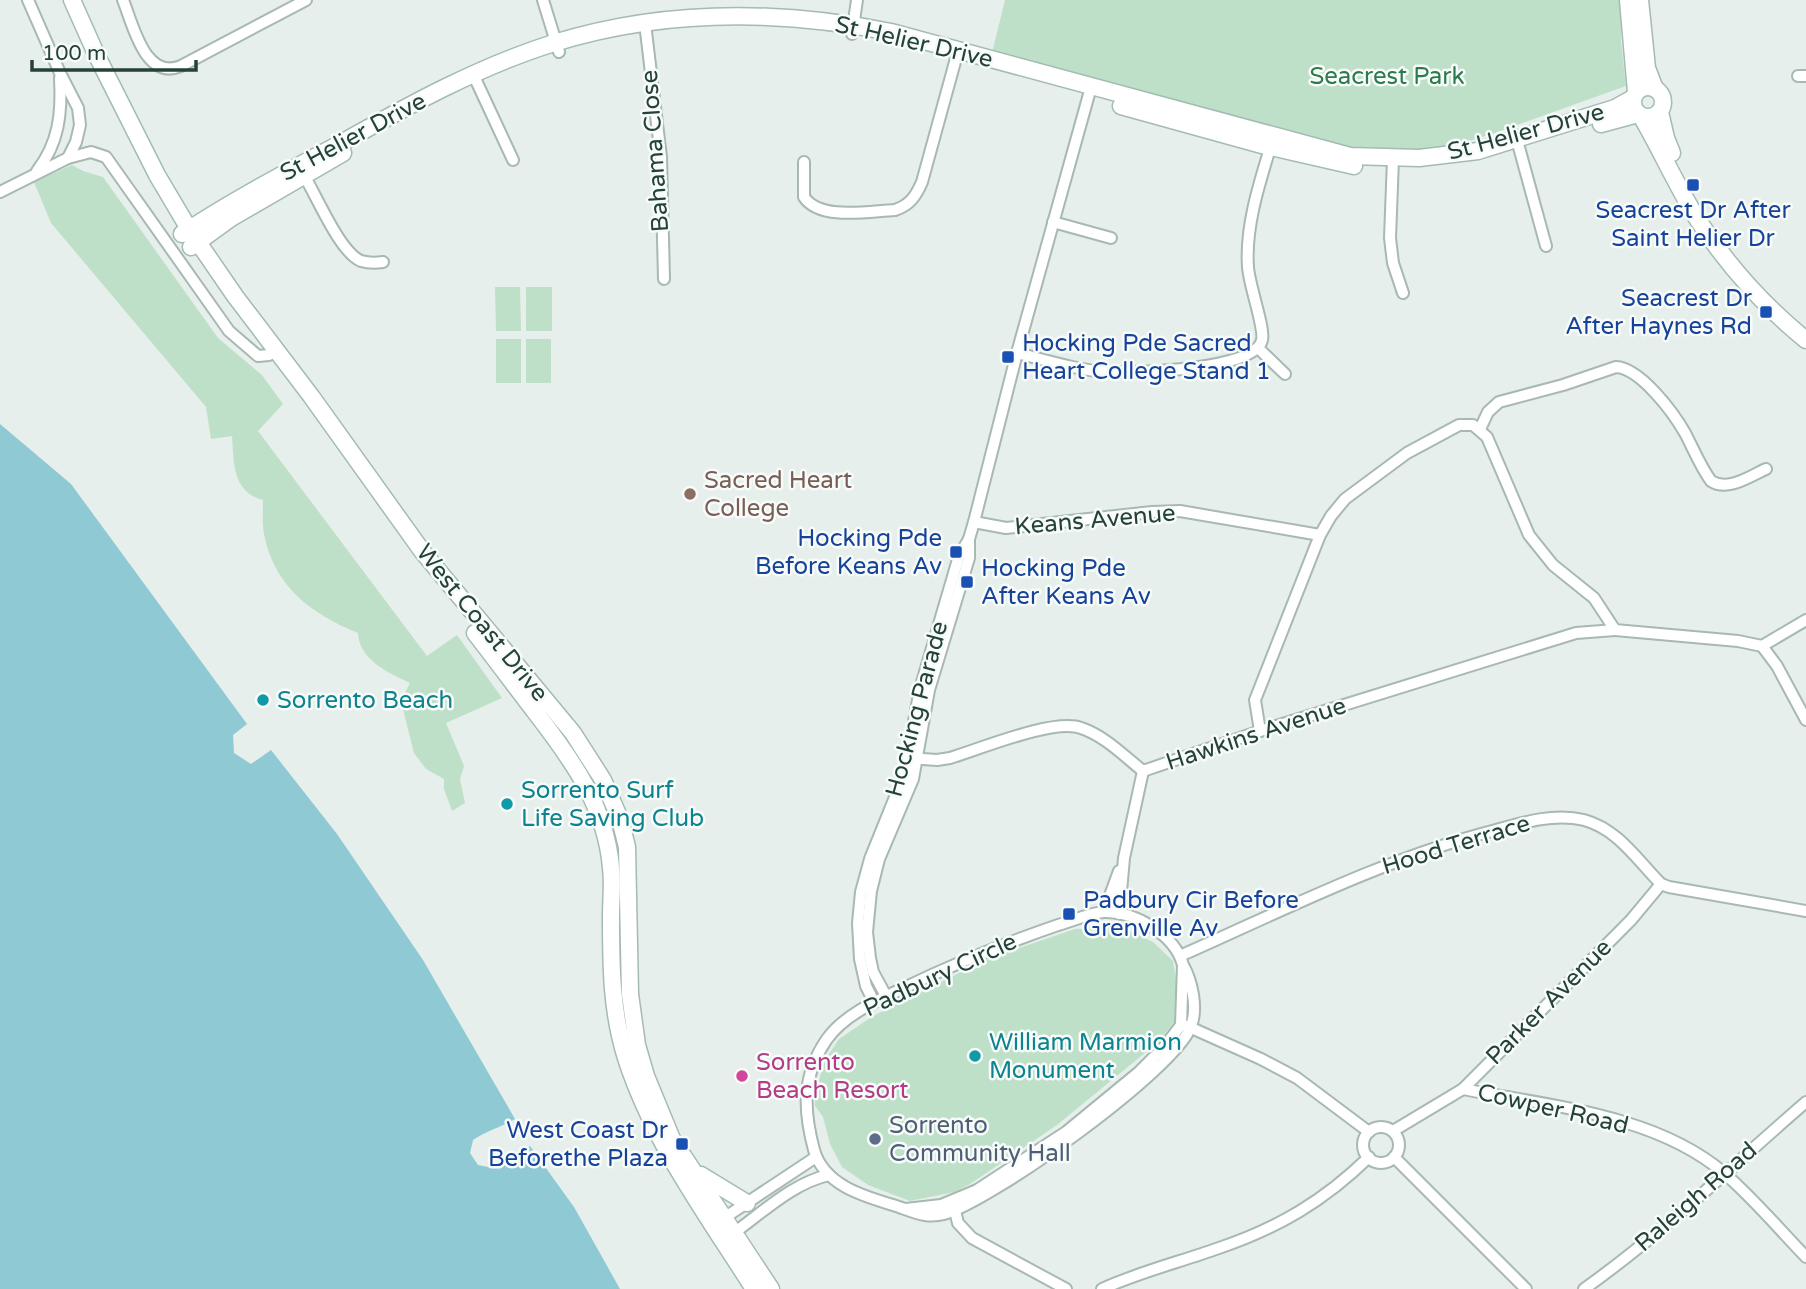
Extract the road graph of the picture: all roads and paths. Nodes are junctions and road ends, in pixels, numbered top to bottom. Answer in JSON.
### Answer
{"nodes":[{"id":1,"x":28,"y":0,"type":"edge"},
{"id":2,"x":63,"y":0,"type":"edge"},
{"id":3,"x":72,"y":0,"type":"edge"},
{"id":4,"x":123,"y":0,"type":"edge"},
{"id":5,"x":306,"y":0,"type":"edge"},
{"id":6,"x":543,"y":0,"type":"edge"},
{"id":7,"x":857,"y":0,"type":"edge"},
{"id":8,"x":1628,"y":0,"type":"edge"},
{"id":9,"x":1640,"y":0,"type":"edge"},
{"id":10,"x":646,"y":28,"type":"junction"},
{"id":11,"x":853,"y":29,"type":"junction"},
{"id":12,"x":557,"y":47,"type":"junction"},
{"id":13,"x":957,"y":56,"type":"junction"},
{"id":14,"x":60,"y":73,"type":"junction"},
{"id":15,"x":475,"y":78,"type":"junction"},
{"id":16,"x":1656,"y":89,"type":"junction"},
{"id":17,"x":1089,"y":91,"type":"junction"},
{"id":18,"x":1637,"y":105,"type":"junction"},
{"id":19,"x":1660,"y":112,"type":"junction"},
{"id":20,"x":1272,"y":141,"type":"junction"},
{"id":21,"x":1518,"y":145,"type":"junction"},
{"id":22,"x":68,"y":158,"type":"junction"},
{"id":23,"x":513,"y":160,"type":"dead end"},
{"id":24,"x":804,"y":162,"type":"dead end"},
{"id":25,"x":1393,"y":164,"type":"junction"},
{"id":26,"x":301,"y":171,"type":"junction"},
{"id":27,"x":35,"y":174,"type":"junction"},
{"id":28,"x":0,"y":192,"type":"edge"},
{"id":29,"x":1053,"y":222,"type":"junction"},
{"id":30,"x":190,"y":238,"type":"junction"},
{"id":31,"x":1111,"y":238,"type":"dead end"},
{"id":32,"x":1546,"y":246,"type":"dead end"},
{"id":33,"x":383,"y":262,"type":"dead end"},
{"id":34,"x":663,"y":279,"type":"dead end"},
{"id":35,"x":1403,"y":293,"type":"dead end"},
{"id":36,"x":1806,"y":329,"type":"edge"},
{"id":37,"x":1806,"y":340,"type":"edge"},
{"id":38,"x":1258,"y":348,"type":"junction"},
{"id":39,"x":1017,"y":353,"type":"junction"},
{"id":40,"x":269,"y":355,"type":"junction"},
{"id":41,"x":1284,"y":374,"type":"dead end"},
{"id":42,"x":1479,"y":429,"type":"junction"},
{"id":43,"x":1766,"y":469,"type":"dead end"},
{"id":44,"x":974,"y":522,"type":"junction"},
{"id":45,"x":1320,"y":535,"type":"junction"},
{"id":46,"x":1806,"y":620,"type":"edge"},
{"id":47,"x":1615,"y":630,"type":"junction"},
{"id":48,"x":1762,"y":646,"type":"junction"},
{"id":49,"x":1806,"y":720,"type":"edge"},
{"id":50,"x":1260,"y":731,"type":"junction"},
{"id":51,"x":913,"y":759,"type":"junction"},
{"id":52,"x":1143,"y":771,"type":"junction"},
{"id":53,"x":1124,"y":859,"type":"junction"},
{"id":54,"x":1661,"y":884,"type":"junction"},
{"id":55,"x":1806,"y":911,"type":"edge"},
{"id":56,"x":1104,"y":912,"type":"junction"},
{"id":57,"x":1119,"y":914,"type":"junction"},
{"id":58,"x":1182,"y":960,"type":"junction"},
{"id":59,"x":886,"y":996,"type":"junction"},
{"id":60,"x":874,"y":1002,"type":"junction"},
{"id":61,"x":1186,"y":1026,"type":"junction"},
{"id":62,"x":1463,"y":1088,"type":"junction"},
{"id":63,"x":1806,"y":1102,"type":"edge"},
{"id":64,"x":1392,"y":1131,"type":"junction"},
{"id":65,"x":1369,"y":1132,"type":"junction"},
{"id":66,"x":816,"y":1157,"type":"junction"},
{"id":67,"x":1369,"y":1157,"type":"junction"},
{"id":68,"x":1394,"y":1157,"type":"junction"},
{"id":69,"x":1724,"y":1173,"type":"junction"},
{"id":70,"x":695,"y":1174,"type":"junction"},
{"id":71,"x":829,"y":1175,"type":"junction"},
{"id":72,"x":784,"y":1178,"type":"junction"},
{"id":73,"x":794,"y":1190,"type":"junction"},
{"id":74,"x":747,"y":1203,"type":"junction"},
{"id":75,"x":953,"y":1206,"type":"junction"},
{"id":76,"x":719,"y":1222,"type":"junction"},
{"id":77,"x":729,"y":1236,"type":"junction"},
{"id":78,"x":1806,"y":1257,"type":"edge"},
{"id":79,"x":754,"y":1289,"type":"edge"},
{"id":80,"x":771,"y":1289,"type":"edge"},
{"id":81,"x":1066,"y":1289,"type":"edge"},
{"id":82,"x":1102,"y":1289,"type":"edge"},
{"id":83,"x":1526,"y":1289,"type":"edge"},
{"id":84,"x":1584,"y":1289,"type":"edge"}],
"edges":[{"from":1,"to":14,"type":"street"},
{"from":2,"to":30,"type":"main road","name":"West Coast Drive"},
{"from":3,"to":30,"type":"main road","name":"West Coast Drive"},
{"from":4,"to":5,"type":"street"},
{"from":6,"to":12,"type":"street"},
{"from":7,"to":11,"type":"street"},
{"from":8,"to":18,"type":"main road"},
{"from":9,"to":16,"type":"main road"},
{"from":10,"to":11,"type":"main road","name":"St Helier Drive"},
{"from":10,"to":12,"type":"main road","name":"St Helier Drive"},
{"from":10,"to":34,"type":"street","name":"Bahama Close"},
{"from":11,"to":13,"type":"main road","name":"St Helier Drive"},
{"from":12,"to":15,"type":"main road","name":"St Helier Drive"},
{"from":13,"to":17,"type":"main road","name":"St Helier Drive"},
{"from":13,"to":24,"type":"street"},
{"from":14,"to":22,"type":"street"},
{"from":14,"to":27,"type":"street"},
{"from":15,"to":23,"type":"street"},
{"from":15,"to":26,"type":"main road","name":"St Helier Drive"},
{"from":16,"to":18,"type":"main road"},
{"from":16,"to":19,"type":"main road"},
{"from":17,"to":20,"type":"main road","name":"St Helier Drive"},
{"from":17,"to":29,"type":"street","name":"Hocking Parade"},
{"from":18,"to":19,"type":"main road"},
{"from":18,"to":21,"type":"main road","name":"St Helier Drive"},
{"from":18,"to":37,"type":"main road"},
{"from":19,"to":36,"type":"main road"},
{"from":20,"to":25,"type":"main road","name":"St Helier Drive"},
{"from":20,"to":38,"type":"street"},
{"from":21,"to":25,"type":"main road","name":"St Helier Drive"},
{"from":21,"to":32,"type":"street"},
{"from":22,"to":27,"type":"street"},
{"from":22,"to":40,"type":"street"},
{"from":25,"to":35,"type":"street"},
{"from":26,"to":30,"type":"main road","name":"St Helier Drive"},
{"from":26,"to":33,"type":"street"},
{"from":27,"to":28,"type":"street"},
{"from":29,"to":31,"type":"street"},
{"from":29,"to":39,"type":"street","name":"Hocking Parade"},
{"from":30,"to":40,"type":"main road","name":"West Coast Drive"},
{"from":30,"to":70,"type":"main road","name":"West Coast Drive"},
{"from":38,"to":39,"type":"street"},
{"from":38,"to":41,"type":"street"},
{"from":39,"to":44,"type":"street","name":"Hocking Parade"},
{"from":40,"to":76,"type":"main road","name":"West Coast Drive"},
{"from":42,"to":43,"type":"street"},
{"from":42,"to":45,"type":"street"},
{"from":42,"to":47,"type":"street"},
{"from":44,"to":45,"type":"street","name":"Keans Avenue"},
{"from":44,"to":51,"type":"street","name":"Hocking Parade"},
{"from":45,"to":50,"type":"street"},
{"from":46,"to":48,"type":"street"},
{"from":47,"to":48,"type":"street","name":"Hawkins Avenue"},
{"from":47,"to":50,"type":"street","name":"Hawkins Avenue"},
{"from":48,"to":49,"type":"street"},
{"from":50,"to":52,"type":"street","name":"Hawkins Avenue"},
{"from":51,"to":52,"type":"street","name":"Hawkins Avenue"},
{"from":51,"to":59,"type":"street","name":"Hocking Parade"},
{"from":51,"to":60,"type":"street","name":"Hocking Parade"},
{"from":52,"to":53,"type":"street"},
{"from":53,"to":56,"type":"street"},
{"from":53,"to":57,"type":"street"},
{"from":54,"to":55,"type":"street"},
{"from":54,"to":58,"type":"street","name":"Hood Terrace"},
{"from":54,"to":62,"type":"street","name":"Parker Avenue"},
{"from":56,"to":57,"type":"street","name":"Padbury Circle"},
{"from":56,"to":59,"type":"street","name":"Padbury Circle"},
{"from":57,"to":58,"type":"street","name":"Padbury Circle"},
{"from":58,"to":61,"type":"street"},
{"from":59,"to":60,"type":"street","name":"Padbury Circle"},
{"from":60,"to":66,"type":"street","name":"Padbury Circle"},
{"from":61,"to":65,"type":"street"},
{"from":61,"to":75,"type":"street","name":"Padbury Circle"},
{"from":62,"to":64,"type":"street","name":"Parker Avenue"},
{"from":62,"to":69,"type":"street","name":"Cowper Road"},
{"from":63,"to":69,"type":"street","name":"Raleigh Road"},
{"from":64,"to":65,"type":"street"},
{"from":64,"to":68,"type":"street"},
{"from":65,"to":67,"type":"street"},
{"from":66,"to":71,"type":"street","name":"Padbury Circle"},
{"from":66,"to":72,"type":"street"},
{"from":67,"to":68,"type":"street"},
{"from":67,"to":82,"type":"street"},
{"from":68,"to":83,"type":"street"},
{"from":69,"to":78,"type":"street","name":"Cowper Road"},
{"from":69,"to":84,"type":"street","name":"Raleigh Road"},
{"from":70,"to":74,"type":"main road"},
{"from":70,"to":76,"type":"main road","name":"West Coast Drive"},
{"from":71,"to":73,"type":"street"},
{"from":71,"to":75,"type":"street","name":"Padbury Circle"},
{"from":72,"to":73,"type":"street"},
{"from":72,"to":74,"type":"street"},
{"from":73,"to":77,"type":"street"},
{"from":74,"to":76,"type":"street"},
{"from":75,"to":81,"type":"street"},
{"from":76,"to":77,"type":"main road","name":"West Coast Drive"},
{"from":77,"to":79,"type":"main road","name":"West Coast Drive"},
{"from":77,"to":80,"type":"main road","name":"West Coast Drive"}]}
